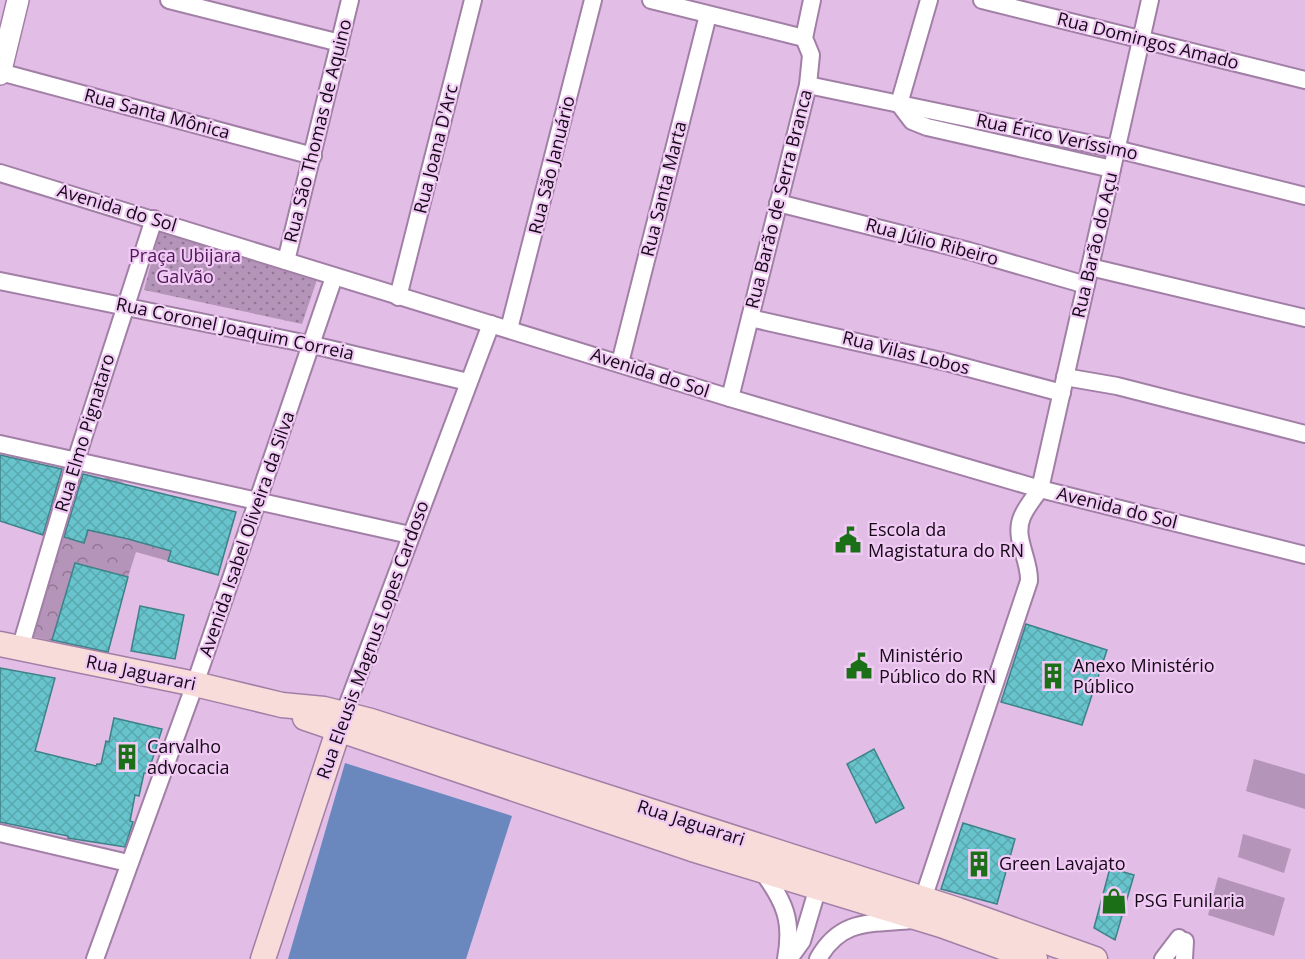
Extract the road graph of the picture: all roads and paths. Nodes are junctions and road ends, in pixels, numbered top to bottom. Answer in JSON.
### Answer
{"nodes":[{"id":1,"x":18,"y":0,"type":"edge"},
{"id":2,"x":169,"y":0,"type":"edge"},
{"id":3,"x":350,"y":0,"type":"edge"},
{"id":4,"x":473,"y":0,"type":"edge"},
{"id":5,"x":593,"y":0,"type":"edge"},
{"id":6,"x":651,"y":0,"type":"edge"},
{"id":7,"x":812,"y":0,"type":"edge"},
{"id":8,"x":929,"y":0,"type":"edge"},
{"id":9,"x":1150,"y":0,"type":"edge"},
{"id":10,"x":988,"y":1,"type":"edge"},
{"id":11,"x":708,"y":15,"type":"junction"},
{"id":12,"x":804,"y":38,"type":"junction"},
{"id":13,"x":1141,"y":39,"type":"junction"},
{"id":14,"x":340,"y":43,"type":"junction"},
{"id":15,"x":0,"y":73,"type":"edge"},
{"id":16,"x":1305,"y":80,"type":"edge"},
{"id":17,"x":808,"y":85,"type":"junction"},
{"id":18,"x":899,"y":104,"type":"junction"},
{"id":19,"x":1116,"y":148,"type":"junction"},
{"id":20,"x":313,"y":156,"type":"junction"},
{"id":21,"x":1112,"y":169,"type":"junction"},
{"id":22,"x":0,"y":173,"type":"edge"},
{"id":23,"x":1305,"y":196,"type":"edge"},
{"id":24,"x":778,"y":203,"type":"junction"},
{"id":25,"x":154,"y":219,"type":"junction"},
{"id":26,"x":286,"y":261,"type":"junction"},
{"id":27,"x":1090,"y":267,"type":"junction"},
{"id":28,"x":334,"y":277,"type":"junction"},
{"id":29,"x":0,"y":281,"type":"edge"},
{"id":30,"x":1086,"y":285,"type":"junction"},
{"id":31,"x":398,"y":297,"type":"junction"},
{"id":32,"x":125,"y":305,"type":"junction"},
{"id":33,"x":750,"y":318,"type":"junction"},
{"id":34,"x":1305,"y":318,"type":"edge"},
{"id":35,"x":491,"y":324,"type":"junction"},
{"id":36,"x":509,"y":329,"type":"junction"},
{"id":37,"x":313,"y":345,"type":"junction"},
{"id":38,"x":620,"y":363,"type":"junction"},
{"id":39,"x":468,"y":382,"type":"junction"},
{"id":40,"x":1064,"y":385,"type":"junction"},
{"id":41,"x":730,"y":398,"type":"junction"},
{"id":42,"x":1305,"y":434,"type":"edge"},
{"id":43,"x":0,"y":444,"type":"edge"},
{"id":44,"x":76,"y":460,"type":"junction"},
{"id":45,"x":1040,"y":489,"type":"junction"},
{"id":46,"x":257,"y":499,"type":"junction"},
{"id":47,"x":410,"y":535,"type":"junction"},
{"id":48,"x":1305,"y":555,"type":"edge"},
{"id":49,"x":10,"y":647,"type":"edge"},
{"id":50,"x":195,"y":684,"type":"junction"},
{"id":51,"x":341,"y":722,"type":"junction"},
{"id":52,"x":0,"y":833,"type":"edge"},
{"id":53,"x":129,"y":863,"type":"junction"},
{"id":54,"x":762,"y":871,"type":"junction"},
{"id":55,"x":821,"y":876,"type":"junction"},
{"id":56,"x":923,"y":909,"type":"junction"},
{"id":57,"x":95,"y":959,"type":"edge"},
{"id":58,"x":263,"y":959,"type":"edge"},
{"id":59,"x":787,"y":959,"type":"edge"},
{"id":60,"x":818,"y":959,"type":"edge"},
{"id":61,"x":1035,"y":959,"type":"edge"},
{"id":62,"x":1095,"y":959,"type":"edge"},
{"id":63,"x":1164,"y":959,"type":"edge"},
{"id":64,"x":1184,"y":959,"type":"edge"}],
"edges":[{"from":1,"to":15,"type":"street"},
{"from":2,"to":14,"type":"street"},
{"from":3,"to":14,"type":"street","name":"Rua São Thomas de Aquino"},
{"from":4,"to":31,"type":"street","name":"Rua Joana D'Arc"},
{"from":5,"to":36,"type":"street","name":"Rua São Januário"},
{"from":6,"to":11,"type":"street"},
{"from":7,"to":12,"type":"street","name":"Rua Barão de Serra Branca"},
{"from":8,"to":18,"type":"street"},
{"from":9,"to":13,"type":"street","name":"Rua Barão do Açu"},
{"from":10,"to":13,"type":"street","name":"Rua Domingos Amado"},
{"from":11,"to":12,"type":"street"},
{"from":11,"to":38,"type":"street","name":"Rua Santa Marta"},
{"from":12,"to":17,"type":"street","name":"Rua Barão de Serra Branca"},
{"from":13,"to":16,"type":"street","name":"Rua Domingos Amado"},
{"from":13,"to":19,"type":"street","name":"Rua Barão do Açu"},
{"from":14,"to":20,"type":"street","name":"Rua São Thomas de Aquino"},
{"from":15,"to":20,"type":"street","name":"Rua Santa Mônica"},
{"from":17,"to":18,"type":"street","name":"Rua Érico Veríssimo"},
{"from":17,"to":24,"type":"street","name":"Rua Barão de Serra Branca"},
{"from":18,"to":19,"type":"street","name":"Rua Érico Veríssimo"},
{"from":18,"to":21,"type":"street"},
{"from":19,"to":21,"type":"street","name":"Rua Barão do Açu"},
{"from":19,"to":23,"type":"street","name":"Rua Érico Veríssimo"},
{"from":20,"to":26,"type":"street","name":"Rua São Thomas de Aquino"},
{"from":21,"to":27,"type":"street","name":"Rua Barão do Açu"},
{"from":22,"to":25,"type":"street","name":"Avenida do Sol"},
{"from":24,"to":30,"type":"street","name":"Rua Júlio Ribeiro"},
{"from":24,"to":33,"type":"street","name":"Rua Barão de Serra Branca"},
{"from":25,"to":26,"type":"street","name":"Avenida do Sol"},
{"from":25,"to":32,"type":"street","name":"Rua Elmo Pignataro"},
{"from":26,"to":28,"type":"street","name":"Avenida do Sol"},
{"from":27,"to":30,"type":"street","name":"Rua Barão do Açu"},
{"from":27,"to":34,"type":"street"},
{"from":28,"to":31,"type":"street","name":"Avenida do Sol"},
{"from":28,"to":37,"type":"street","name":"Avenida Isabel Oliveira da Silva"},
{"from":29,"to":32,"type":"street","name":"Rua Coronel Joaquim Correia"},
{"from":30,"to":40,"type":"street","name":"Rua Barão do Açu"},
{"from":31,"to":35,"type":"street","name":"Avenida do Sol"},
{"from":32,"to":37,"type":"street","name":"Rua Coronel Joaquim Correia"},
{"from":32,"to":44,"type":"street","name":"Rua Elmo Pignataro"},
{"from":33,"to":40,"type":"street","name":"Rua Vilas Lobos"},
{"from":33,"to":41,"type":"street","name":"Rua Barão de Serra Branca"},
{"from":35,"to":36,"type":"street","name":"Avenida do Sol"},
{"from":35,"to":39,"type":"street","name":"Rua Eleusis Magnus Lopes Cardoso"},
{"from":36,"to":38,"type":"street","name":"Avenida do Sol"},
{"from":37,"to":39,"type":"street","name":"Rua Coronel Joaquim Correia"},
{"from":37,"to":46,"type":"street","name":"Avenida Isabel Oliveira da Silva"},
{"from":38,"to":41,"type":"street","name":"Avenida do Sol"},
{"from":39,"to":47,"type":"street","name":"Rua Eleusis Magnus Lopes Cardoso"},
{"from":40,"to":42,"type":"street","name":"Rua Vilas Lobos"},
{"from":40,"to":45,"type":"street","name":"Rua Barão do Açu"},
{"from":41,"to":45,"type":"street","name":"Avenida do Sol"},
{"from":43,"to":44,"type":"street"},
{"from":44,"to":46,"type":"street"},
{"from":44,"to":49,"type":"street","name":"Rua Elmo Pignataro"},
{"from":45,"to":48,"type":"street","name":"Avenida do Sol"},
{"from":45,"to":56,"type":"street","name":"Rua Barão do Açu"},
{"from":46,"to":47,"type":"street"},
{"from":46,"to":50,"type":"street","name":"Avenida Isabel Oliveira da Silva"},
{"from":47,"to":51,"type":"street","name":"Rua Eleusis Magnus Lopes Cardoso"},
{"from":49,"to":50,"type":"main road","name":"Rua Jaguarari"},
{"from":50,"to":51,"type":"main road","name":"Rua Jaguarari"},
{"from":50,"to":53,"type":"street","name":"Avenida Isabel Oliveira da Silva"},
{"from":51,"to":54,"type":"main road","name":"Rua Jaguarari"},
{"from":51,"to":55,"type":"main road","name":"Rua Jaguarari"},
{"from":51,"to":58,"type":"main road","name":"Rua Eleusis Magnus Lopes Cardoso"},
{"from":52,"to":53,"type":"street"},
{"from":53,"to":57,"type":"street","name":"Avenida Isabel Oliveira da Silva"},
{"from":54,"to":55,"type":"main road","name":"Rua Jaguarari"},
{"from":54,"to":59,"type":"street"},
{"from":55,"to":56,"type":"main road","name":"Rua Jaguarari"},
{"from":55,"to":59,"type":"street"},
{"from":56,"to":60,"type":"street"},
{"from":56,"to":61,"type":"main road","name":"Rua Jaguarari"},
{"from":56,"to":62,"type":"main road","name":"Rua Jaguarari"},
{"from":63,"to":64,"type":"street"}]}
